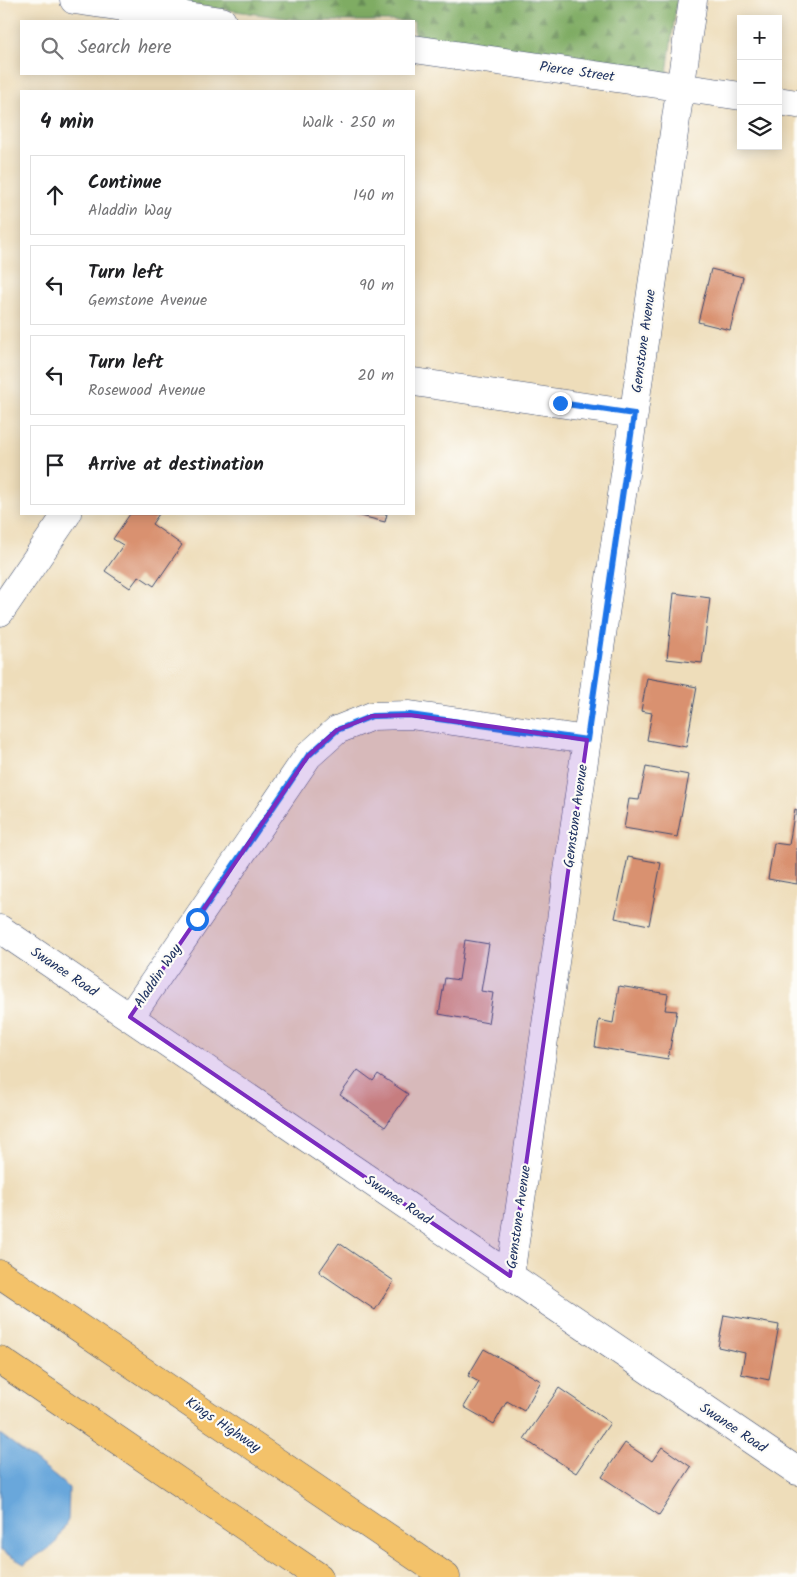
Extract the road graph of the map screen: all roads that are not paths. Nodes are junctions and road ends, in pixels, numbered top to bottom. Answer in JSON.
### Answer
{"nodes":[{"id":1,"x":74,"y":0,"type":"edge"},
{"id":2,"x":693,"y":0,"type":"edge"},
{"id":3,"x":215,"y":20,"type":"edge"},
{"id":4,"x":415,"y":49,"type":"edge"},
{"id":5,"x":681,"y":87,"type":"junction"},
{"id":6,"x":737,"y":95,"type":"edge"},
{"id":7,"x":782,"y":102,"type":"edge"},
{"id":8,"x":797,"y":104,"type":"edge"},
{"id":9,"x":415,"y":382,"type":"edge"},
{"id":10,"x":634,"y":414,"type":"junction"},
{"id":11,"x":66,"y":515,"type":"edge"},
{"id":12,"x":0,"y":612,"type":"edge"},
{"id":13,"x":587,"y":740,"type":"junction"},
{"id":14,"x":0,"y":929,"type":"edge"},
{"id":15,"x":130,"y":1018,"type":"junction"},
{"id":16,"x":0,"y":1274,"type":"edge"},
{"id":17,"x":510,"y":1276,"type":"junction"},
{"id":18,"x":0,"y":1360,"type":"edge"},
{"id":19,"x":797,"y":1471,"type":"edge"},
{"id":20,"x":319,"y":1577,"type":"edge"},
{"id":21,"x":446,"y":1577,"type":"edge"}],
"edges":[{"from":1,"to":3,"type":"street"},
{"from":2,"to":5,"type":"street","name":"Gemstone Avenue"},
{"from":4,"to":5,"type":"street","name":"Pierce Street"},
{"from":5,"to":6,"type":"street","name":"Pierce Street"},
{"from":5,"to":10,"type":"street","name":"Gemstone Avenue"},
{"from":7,"to":8,"type":"street"},
{"from":9,"to":10,"type":"street"},
{"from":10,"to":13,"type":"street","name":"Gemstone Avenue"},
{"from":11,"to":12,"type":"street"},
{"from":13,"to":15,"type":"street","name":"Aladdin Way"},
{"from":13,"to":17,"type":"street","name":"Gemstone Avenue"},
{"from":14,"to":15,"type":"street","name":"Swanee Road"},
{"from":15,"to":17,"type":"street","name":"Swanee Road"},
{"from":16,"to":21,"type":"main road","name":"Kings Highway"},
{"from":17,"to":19,"type":"street","name":"Swanee Road"},
{"from":18,"to":20,"type":"main road"}]}
